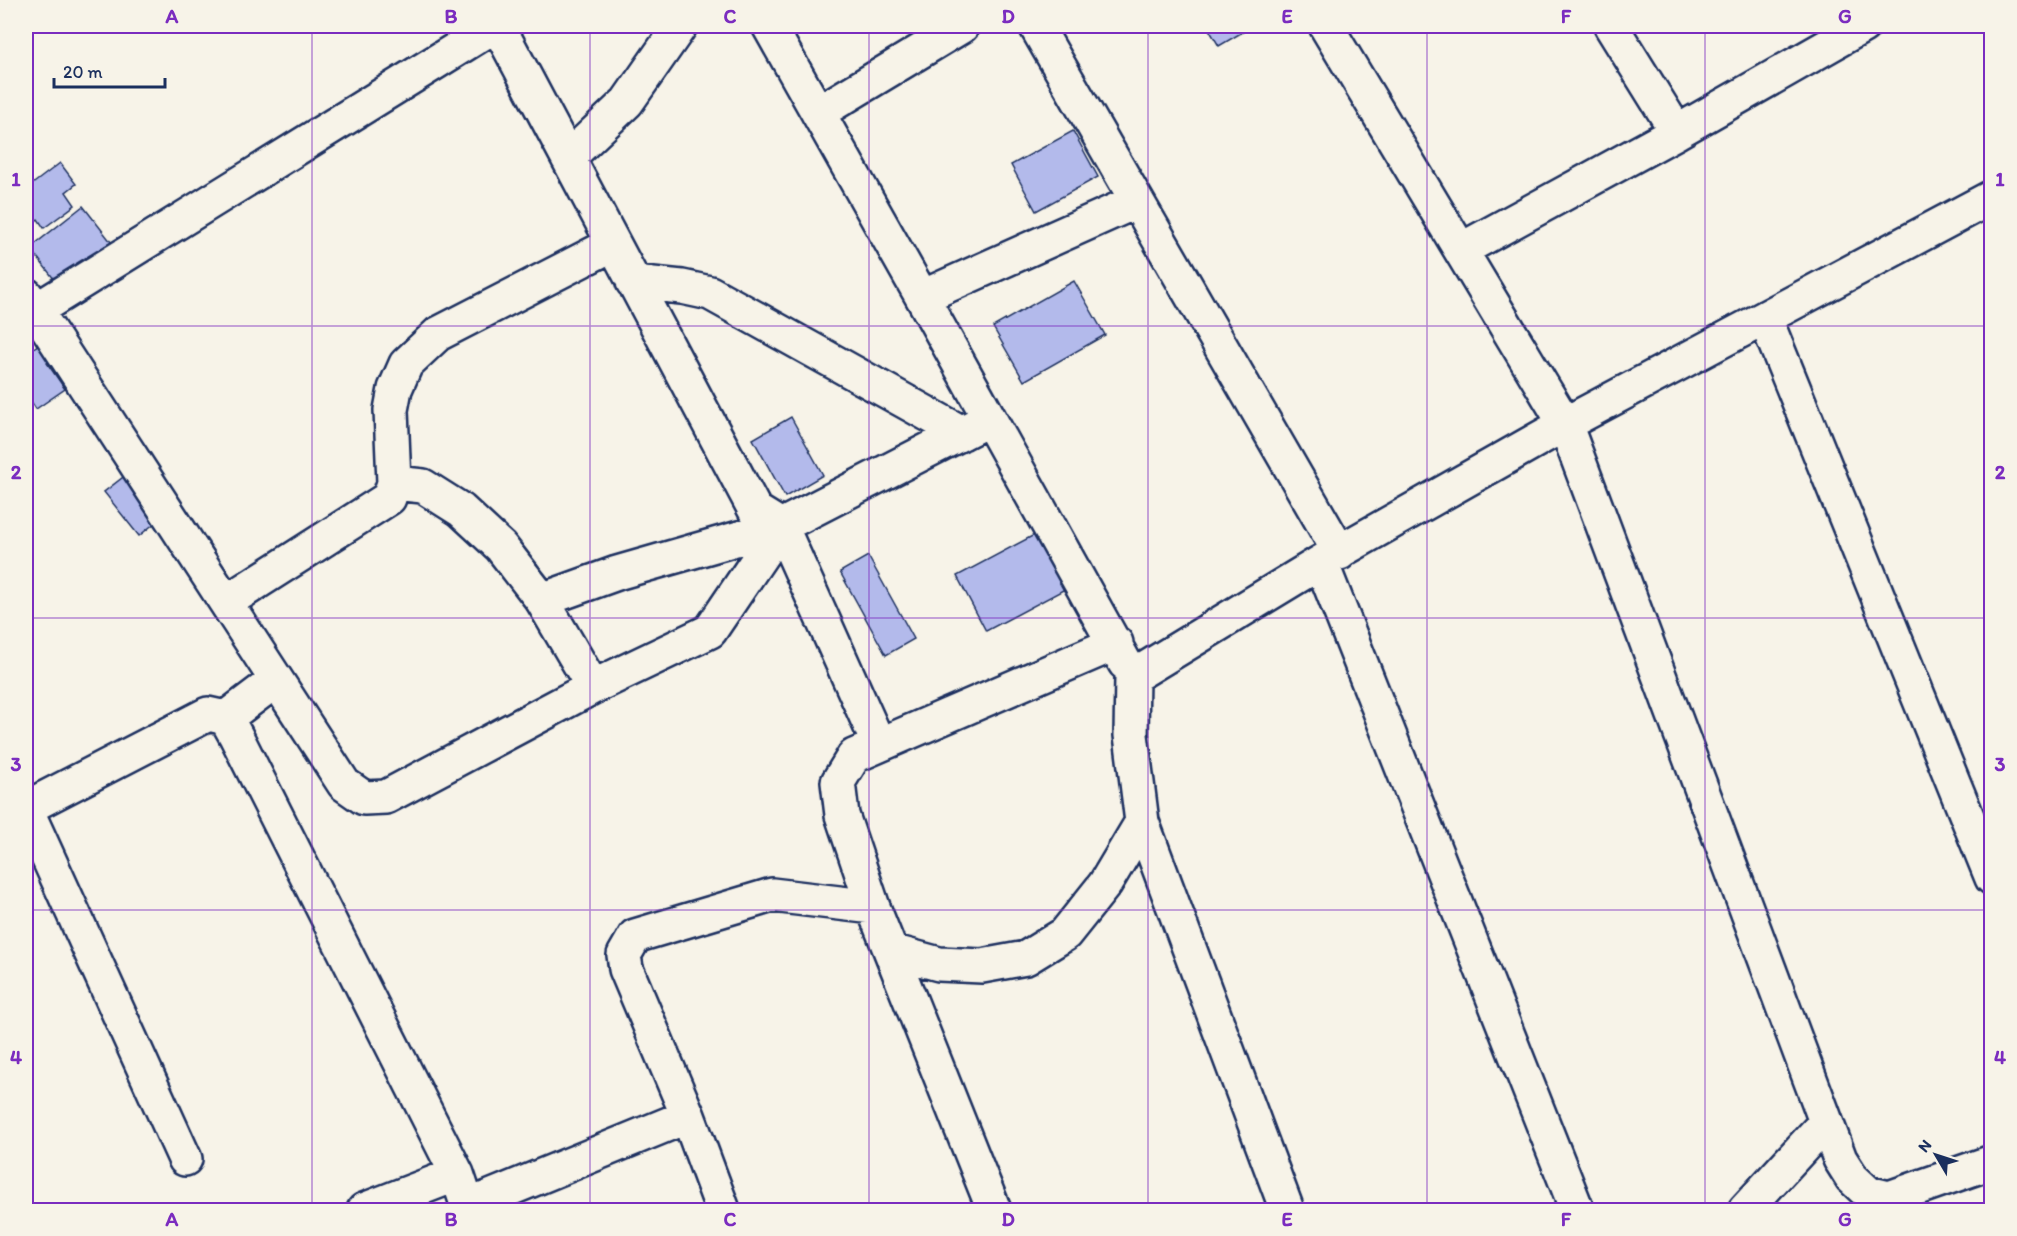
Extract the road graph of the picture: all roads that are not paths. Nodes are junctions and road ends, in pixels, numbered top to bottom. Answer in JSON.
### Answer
{"nodes":[{"id":1,"x":496,"y":26,"type":"edge"},
{"id":2,"x":680,"y":26,"type":"edge"},
{"id":3,"x":768,"y":26,"type":"edge"},
{"id":4,"x":962,"y":26,"type":"edge"},
{"id":5,"x":1036,"y":26,"type":"edge"},
{"id":6,"x":1326,"y":26,"type":"edge"},
{"id":7,"x":1611,"y":26,"type":"edge"},
{"id":8,"x":1863,"y":26,"type":"edge"},
{"id":9,"x":818,"y":113,"type":"junction"},
{"id":10,"x":1677,"y":132,"type":"junction"},
{"id":11,"x":568,"y":158,"type":"junction"},
{"id":12,"x":1992,"y":197,"type":"edge"},
{"id":13,"x":1137,"y":201,"type":"junction"},
{"id":14,"x":613,"y":244,"type":"junction"},
{"id":15,"x":1461,"y":250,"type":"junction"},
{"id":16,"x":633,"y":282,"type":"junction"},
{"id":17,"x":922,"y":297,"type":"junction"},
{"id":18,"x":29,"y":306,"type":"edge"},
{"id":19,"x":1765,"y":318,"type":"junction"},
{"id":20,"x":1565,"y":424,"type":"junction"},
{"id":21,"x":976,"y":426,"type":"junction"},
{"id":22,"x":394,"y":483,"type":"junction"},
{"id":23,"x":781,"y":526,"type":"junction"},
{"id":24,"x":1331,"y":558,"type":"junction"},
{"id":25,"x":542,"y":600,"type":"junction"},
{"id":26,"x":226,"y":602,"type":"junction"},
{"id":27,"x":1116,"y":643,"type":"junction"},
{"id":28,"x":1132,"y":677,"type":"junction"},
{"id":29,"x":276,"y":680,"type":"junction"},
{"id":30,"x":593,"y":687,"type":"junction"},
{"id":31,"x":226,"y":718,"type":"junction"},
{"id":32,"x":879,"y":745,"type":"junction"},
{"id":33,"x":26,"y":808,"type":"edge"},
{"id":34,"x":1142,"y":822,"type":"junction"},
{"id":35,"x":1992,"y":878,"type":"edge"},
{"id":36,"x":873,"y":908,"type":"junction"},
{"id":37,"x":891,"y":951,"type":"junction"},
{"id":38,"x":688,"y":1116,"type":"junction"},
{"id":39,"x":1826,"y":1122,"type":"junction"},
{"id":40,"x":185,"y":1159,"type":"dead end"},
{"id":41,"x":1992,"y":1162,"type":"edge"},
{"id":42,"x":457,"y":1174,"type":"junction"},
{"id":43,"x":469,"y":1208,"type":"edge"},
{"id":44,"x":364,"y":1210,"type":"edge"},
{"id":45,"x":723,"y":1210,"type":"edge"},
{"id":46,"x":994,"y":1210,"type":"edge"},
{"id":47,"x":1287,"y":1210,"type":"edge"},
{"id":48,"x":1577,"y":1210,"type":"edge"},
{"id":49,"x":1745,"y":1210,"type":"edge"}],
"edges":[{"from":1,"to":11,"type":"street"},
{"from":1,"to":18,"type":"street"},
{"from":2,"to":11,"type":"street"},
{"from":3,"to":9,"type":"street"},
{"from":4,"to":9,"type":"street"},
{"from":5,"to":13,"type":"street"},
{"from":6,"to":15,"type":"street"},
{"from":7,"to":10,"type":"street"},
{"from":8,"to":10,"type":"street"},
{"from":9,"to":17,"type":"street"},
{"from":10,"to":15,"type":"street"},
{"from":11,"to":14,"type":"street"},
{"from":12,"to":19,"type":"street"},
{"from":13,"to":17,"type":"street"},
{"from":13,"to":24,"type":"street"},
{"from":14,"to":16,"type":"street"},
{"from":14,"to":22,"type":"street"},
{"from":15,"to":20,"type":"street"},
{"from":16,"to":21,"type":"street"},
{"from":16,"to":23,"type":"street"},
{"from":17,"to":21,"type":"street"},
{"from":18,"to":26,"type":"street"},
{"from":19,"to":20,"type":"street"},
{"from":19,"to":35,"type":"street"},
{"from":20,"to":24,"type":"street"},
{"from":20,"to":39,"type":"street"},
{"from":21,"to":23,"type":"street"},
{"from":21,"to":27,"type":"street"},
{"from":22,"to":25,"type":"street"},
{"from":22,"to":26,"type":"street"},
{"from":23,"to":25,"type":"street"},
{"from":23,"to":30,"type":"street"},
{"from":23,"to":32,"type":"street"},
{"from":24,"to":28,"type":"street"},
{"from":24,"to":48,"type":"street"},
{"from":25,"to":30,"type":"street"},
{"from":26,"to":29,"type":"street"},
{"from":27,"to":28,"type":"street"},
{"from":27,"to":32,"type":"street"},
{"from":28,"to":34,"type":"street"},
{"from":29,"to":30,"type":"street"},
{"from":29,"to":31,"type":"street"},
{"from":31,"to":33,"type":"street"},
{"from":31,"to":42,"type":"street"},
{"from":32,"to":36,"type":"street"},
{"from":33,"to":40,"type":"street"},
{"from":34,"to":37,"type":"street"},
{"from":34,"to":47,"type":"street"},
{"from":36,"to":37,"type":"street"},
{"from":36,"to":38,"type":"street"},
{"from":37,"to":46,"type":"street"},
{"from":38,"to":43,"type":"street"},
{"from":38,"to":45,"type":"street"},
{"from":39,"to":41,"type":"street"},
{"from":39,"to":49,"type":"street"},
{"from":42,"to":43,"type":"street"},
{"from":42,"to":44,"type":"street"}]}
